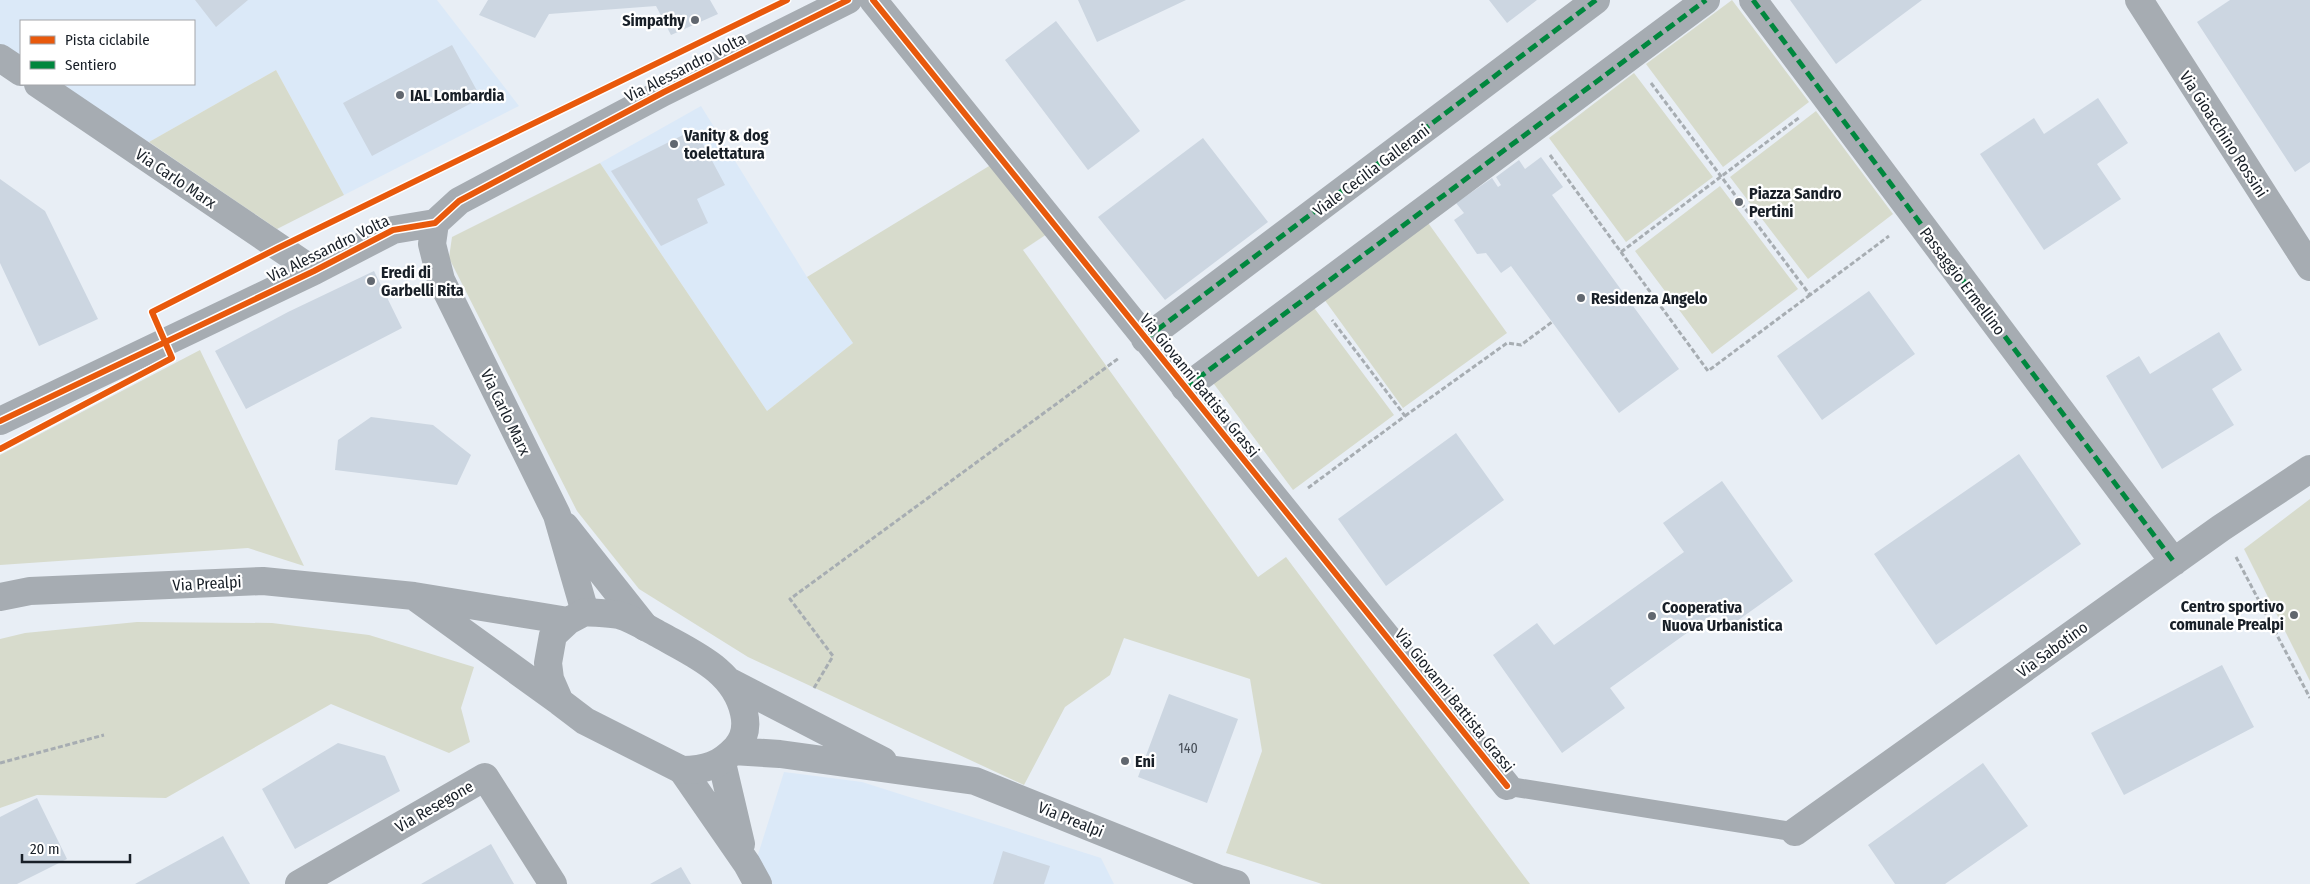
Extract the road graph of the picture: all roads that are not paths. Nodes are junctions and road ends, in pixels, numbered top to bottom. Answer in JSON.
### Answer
{"nodes":[{"id":1,"x":848,"y":0,"type":"edge"},
{"id":2,"x":873,"y":0,"type":"edge"},
{"id":3,"x":1596,"y":0,"type":"edge"},
{"id":4,"x":1706,"y":0,"type":"edge"},
{"id":5,"x":1753,"y":0,"type":"edge"},
{"id":6,"x":2138,"y":0,"type":"edge"},
{"id":7,"x":0,"y":58,"type":"edge"},
{"id":8,"x":20,"y":71,"type":"edge"},
{"id":9,"x":39,"y":85,"type":"edge"},
{"id":10,"x":435,"y":223,"type":"junction"},
{"id":11,"x":2310,"y":267,"type":"edge"},
{"id":12,"x":314,"y":271,"type":"junction"},
{"id":13,"x":1145,"y":339,"type":"junction"},
{"id":14,"x":1185,"y":388,"type":"junction"},
{"id":15,"x":0,"y":421,"type":"edge"},
{"id":16,"x":2310,"y":469,"type":"edge"},
{"id":17,"x":557,"y":516,"type":"junction"},
{"id":18,"x":2174,"y":562,"type":"junction"},
{"id":19,"x":414,"y":596,"type":"junction"},
{"id":20,"x":0,"y":598,"type":"edge"},
{"id":21,"x":576,"y":616,"type":"junction"},
{"id":22,"x":645,"y":626,"type":"junction"},
{"id":23,"x":730,"y":682,"type":"junction"},
{"id":24,"x":560,"y":702,"type":"junction"},
{"id":25,"x":727,"y":757,"type":"junction"},
{"id":26,"x":682,"y":770,"type":"junction"},
{"id":27,"x":902,"y":771,"type":"junction"},
{"id":28,"x":1507,"y":786,"type":"joint"},
{"id":29,"x":1795,"y":832,"type":"joint"},
{"id":30,"x":752,"y":874,"type":"edge"},
{"id":31,"x":298,"y":884,"type":"edge"},
{"id":32,"x":553,"y":884,"type":"edge"},
{"id":33,"x":1236,"y":884,"type":"edge"}],
"edges":[{"from":1,"to":10,"type":"street","name":"Via Alessandro Volta"},
{"from":2,"to":13,"type":"street","name":"Via Giovanni Battista Grassi"},
{"from":3,"to":13,"type":"street","name":"Viale Cecilia Gallerani"},
{"from":4,"to":14,"type":"street"},
{"from":5,"to":18,"type":"street","name":"Passaggio Ermellino"},
{"from":6,"to":11,"type":"street","name":"Via Gioacchino Rossini"},
{"from":7,"to":8,"type":"street"},
{"from":9,"to":12,"type":"street","name":"Via Carlo Marx"},
{"from":10,"to":12,"type":"street","name":"Via Alessandro Volta"},
{"from":10,"to":17,"type":"street","name":"Via Carlo Marx"},
{"from":12,"to":15,"type":"street","name":"Via Alessandro Volta"},
{"from":13,"to":14,"type":"street","name":"Via Giovanni Battista Grassi"},
{"from":14,"to":28,"type":"street","name":"Via Giovanni Battista Grassi"},
{"from":16,"to":18,"type":"street","name":"Via Sabotino"},
{"from":17,"to":21,"type":"street","name":"Via Carlo Marx"},
{"from":17,"to":22,"type":"street","name":"Via Carlo Marx"},
{"from":18,"to":29,"type":"street","name":"Via Sabotino"},
{"from":19,"to":20,"type":"street","name":"Via Prealpi"},
{"from":19,"to":21,"type":"street","name":"Via Prealpi"},
{"from":19,"to":24,"type":"street"},
{"from":21,"to":22,"type":"street","name":"Via Prealpi"},
{"from":21,"to":24,"type":"street"},
{"from":22,"to":23,"type":"street","name":"Via Prealpi"},
{"from":23,"to":25,"type":"street"},
{"from":23,"to":27,"type":"street","name":"Via Prealpi"},
{"from":24,"to":26,"type":"street"},
{"from":25,"to":26,"type":"street"},
{"from":25,"to":27,"type":"street","name":"Via Prealpi"},
{"from":25,"to":30,"type":"street"},
{"from":26,"to":30,"type":"street"},
{"from":27,"to":33,"type":"street","name":"Via Prealpi"},
{"from":28,"to":29,"type":"lane"},
{"from":31,"to":32,"type":"street","name":"Via Resegone"}]}
